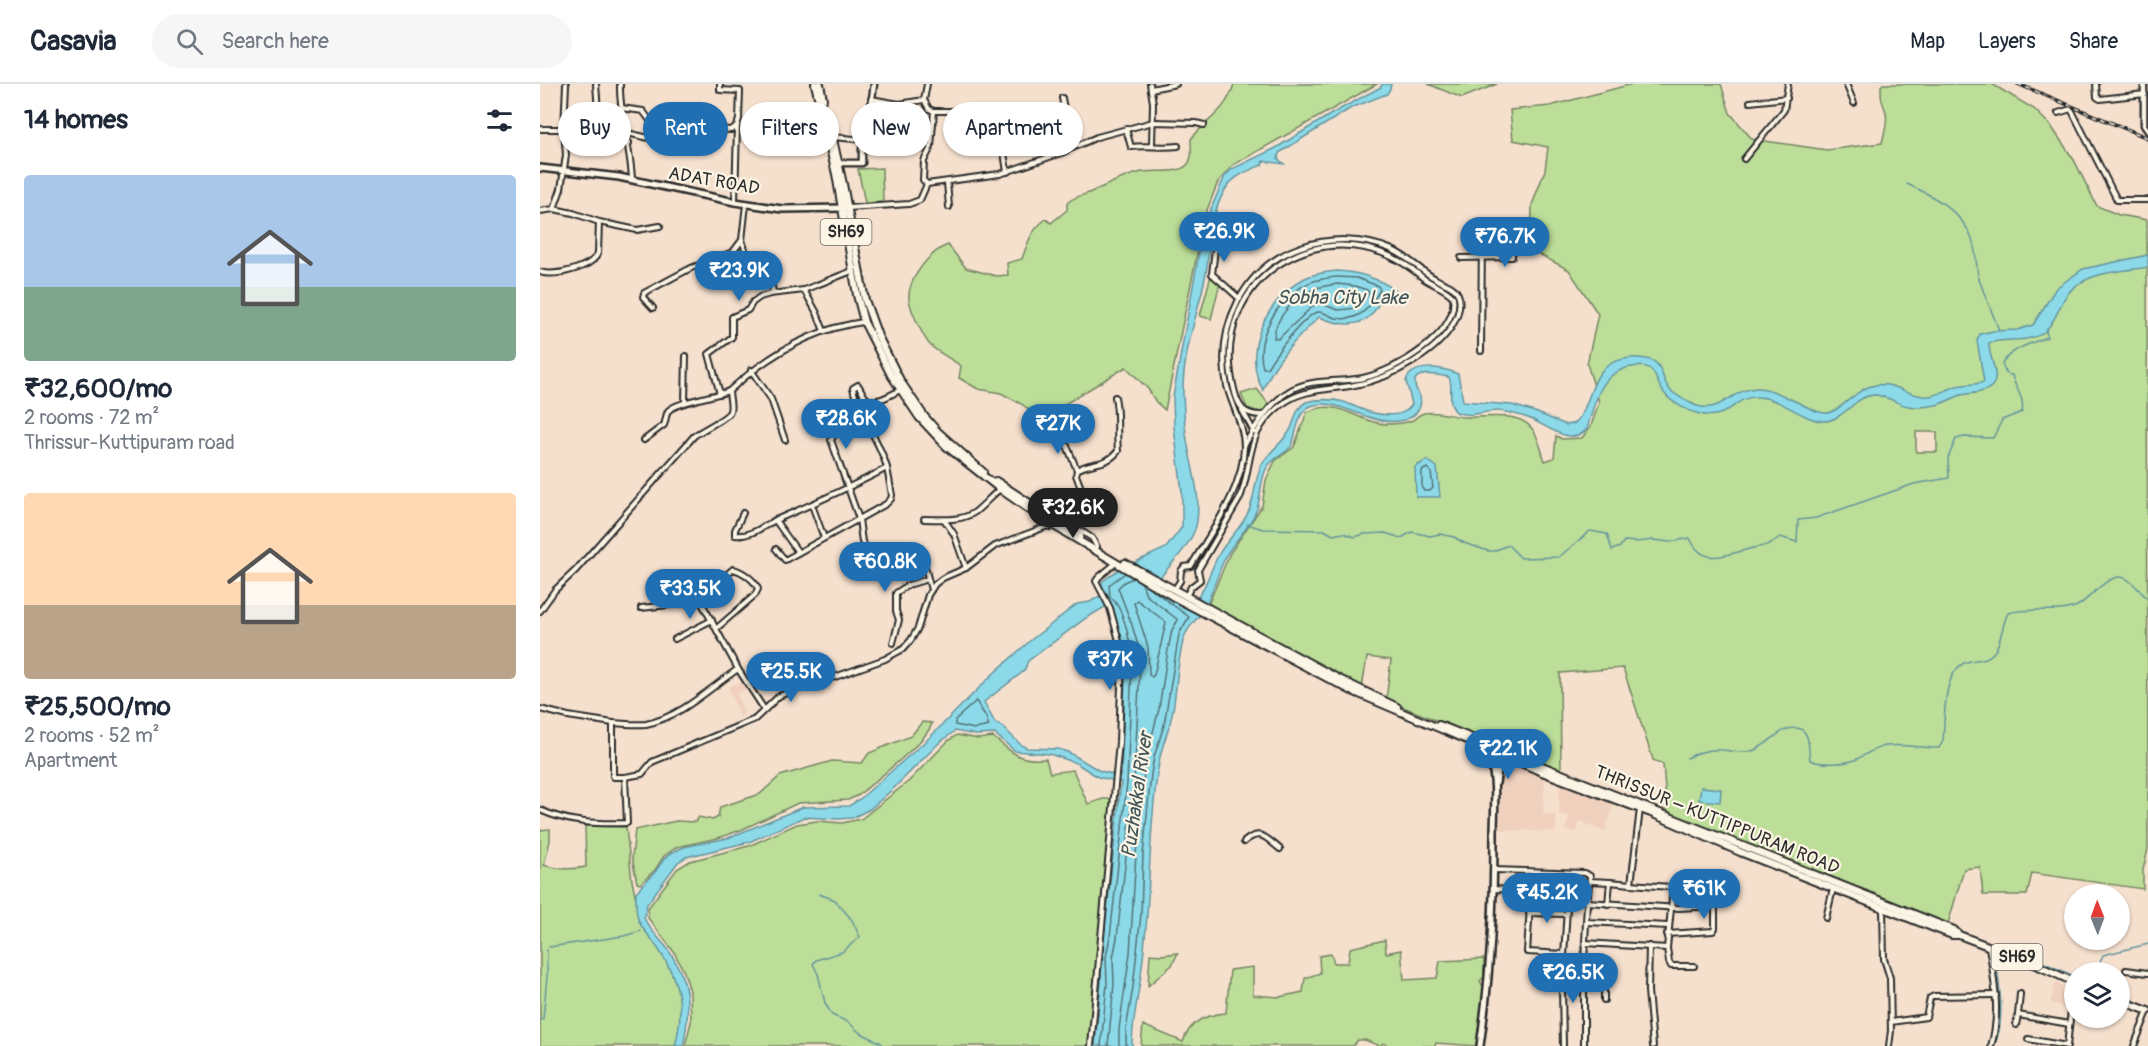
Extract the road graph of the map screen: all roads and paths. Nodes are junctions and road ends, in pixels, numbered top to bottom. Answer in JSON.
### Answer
{"nodes":[{"id":1,"x":566,"y":84,"type":"edge"},
{"id":2,"x":596,"y":84,"type":"edge"},
{"id":3,"x":620,"y":84,"type":"edge"},
{"id":4,"x":720,"y":84,"type":"edge"},
{"id":5,"x":815,"y":84,"type":"edge"},
{"id":6,"x":820,"y":84,"type":"edge"},
{"id":7,"x":874,"y":84,"type":"edge"},
{"id":8,"x":927,"y":84,"type":"edge"},
{"id":9,"x":1176,"y":84,"type":"edge"},
{"id":10,"x":1788,"y":84,"type":"edge"},
{"id":11,"x":1846,"y":84,"type":"edge"},
{"id":12,"x":2096,"y":84,"type":"edge"},
{"id":13,"x":1151,"y":87,"type":"edge"},
{"id":14,"x":2146,"y":92,"type":"edge"},
{"id":15,"x":1062,"y":98,"type":"dead end"},
{"id":16,"x":1787,"y":98,"type":"junction"},
{"id":17,"x":871,"y":99,"type":"junction"},
{"id":18,"x":924,"y":100,"type":"junction"},
{"id":19,"x":565,"y":102,"type":"edge"},
{"id":20,"x":598,"y":102,"type":"edge"},
{"id":21,"x":621,"y":102,"type":"edge"},
{"id":22,"x":824,"y":102,"type":"edge"},
{"id":23,"x":871,"y":102,"type":"edge"},
{"id":24,"x":1063,"y":102,"type":"edge"},
{"id":25,"x":1750,"y":102,"type":"dead end"},
{"id":26,"x":1854,"y":103,"type":"dead end"},
{"id":27,"x":631,"y":110,"type":"edge"},
{"id":28,"x":934,"y":111,"type":"junction"},
{"id":29,"x":943,"y":111,"type":"edge"},
{"id":30,"x":2058,"y":113,"type":"dead end"},
{"id":31,"x":1153,"y":122,"type":"junction"},
{"id":32,"x":1204,"y":125,"type":"dead end"},
{"id":33,"x":737,"y":126,"type":"junction"},
{"id":34,"x":540,"y":129,"type":"edge"},
{"id":35,"x":558,"y":129,"type":"edge"},
{"id":36,"x":1126,"y":129,"type":"junction"},
{"id":37,"x":2148,"y":131,"type":"edge"},
{"id":38,"x":1083,"y":143,"type":"edge"},
{"id":39,"x":1152,"y":145,"type":"junction"},
{"id":40,"x":1178,"y":146,"type":"dead end"},
{"id":41,"x":566,"y":156,"type":"edge"},
{"id":42,"x":630,"y":156,"type":"edge"},
{"id":43,"x":836,"y":156,"type":"edge"},
{"id":44,"x":863,"y":156,"type":"edge"},
{"id":45,"x":1005,"y":156,"type":"edge"},
{"id":46,"x":1050,"y":156,"type":"edge"},
{"id":47,"x":1744,"y":159,"type":"dead end"},
{"id":48,"x":838,"y":163,"type":"junction"},
{"id":49,"x":540,"y":168,"type":"edge"},
{"id":50,"x":563,"y":171,"type":"junction"},
{"id":51,"x":1007,"y":172,"type":"junction"},
{"id":52,"x":632,"y":180,"type":"junction"},
{"id":53,"x":947,"y":182,"type":"junction"},
{"id":54,"x":927,"y":184,"type":"junction"},
{"id":55,"x":2148,"y":200,"type":"edge"},
{"id":56,"x":735,"y":202,"type":"junction"},
{"id":57,"x":746,"y":203,"type":"junction"},
{"id":58,"x":949,"y":207,"type":"dead end"},
{"id":59,"x":845,"y":208,"type":"junction"},
{"id":60,"x":554,"y":209,"type":"junction"},
{"id":61,"x":540,"y":211,"type":"edge"},
{"id":62,"x":600,"y":222,"type":"junction"},
{"id":63,"x":1218,"y":224,"type":"dead end"},
{"id":64,"x":660,"y":226,"type":"dead end"},
{"id":65,"x":1482,"y":236,"type":"dead end"},
{"id":66,"x":1513,"y":237,"type":"dead end"},
{"id":67,"x":742,"y":240,"type":"junction"},
{"id":68,"x":1461,"y":258,"type":"dead end"},
{"id":69,"x":1482,"y":258,"type":"junction"},
{"id":70,"x":853,"y":271,"type":"junction"},
{"id":71,"x":540,"y":272,"type":"edge"},
{"id":72,"x":1429,"y":274,"type":"junction"},
{"id":73,"x":1425,"y":280,"type":"junction"},
{"id":74,"x":804,"y":290,"type":"junction"},
{"id":75,"x":774,"y":293,"type":"junction"},
{"id":76,"x":1240,"y":299,"type":"junction"},
{"id":77,"x":1453,"y":306,"type":"junction"},
{"id":78,"x":652,"y":308,"type":"dead end"},
{"id":79,"x":1459,"y":308,"type":"junction"},
{"id":80,"x":868,"y":321,"type":"junction"},
{"id":81,"x":824,"y":331,"type":"junction"},
{"id":82,"x":1431,"y":340,"type":"junction"},
{"id":83,"x":1436,"y":344,"type":"junction"},
{"id":84,"x":1481,"y":351,"type":"dead end"},
{"id":85,"x":686,"y":356,"type":"dead end"},
{"id":86,"x":751,"y":370,"type":"junction"},
{"id":87,"x":1354,"y":379,"type":"junction"},
{"id":88,"x":1355,"y":385,"type":"junction"},
{"id":89,"x":900,"y":390,"type":"junction"},
{"id":90,"x":729,"y":391,"type":"junction"},
{"id":91,"x":720,"y":394,"type":"junction"},
{"id":92,"x":1114,"y":397,"type":"dead end"},
{"id":93,"x":685,"y":402,"type":"junction"},
{"id":94,"x":1241,"y":410,"type":"junction"},
{"id":95,"x":1264,"y":415,"type":"junction"},
{"id":96,"x":864,"y":420,"type":"junction"},
{"id":97,"x":1241,"y":425,"type":"junction"},
{"id":98,"x":1053,"y":429,"type":"dead end"},
{"id":99,"x":1254,"y":431,"type":"junction"},
{"id":100,"x":1250,"y":435,"type":"junction"},
{"id":101,"x":1255,"y":436,"type":"junction"},
{"id":102,"x":644,"y":440,"type":"dead end"},
{"id":103,"x":785,"y":440,"type":"dead end"},
{"id":104,"x":1244,"y":447,"type":"junction"},
{"id":105,"x":887,"y":468,"type":"junction"},
{"id":106,"x":1077,"y":470,"type":"junction"},
{"id":107,"x":849,"y":488,"type":"junction"},
{"id":108,"x":1000,"y":489,"type":"junction"},
{"id":109,"x":812,"y":505,"type":"junction"},
{"id":110,"x":743,"y":513,"type":"dead end"},
{"id":111,"x":860,"y":519,"type":"junction"},
{"id":112,"x":924,"y":519,"type":"dead end"},
{"id":113,"x":775,"y":520,"type":"junction"},
{"id":114,"x":945,"y":520,"type":"junction"},
{"id":115,"x":824,"y":538,"type":"junction"},
{"id":116,"x":776,"y":549,"type":"dead end"},
{"id":117,"x":1099,"y":550,"type":"junction"},
{"id":118,"x":798,"y":552,"type":"junction"},
{"id":119,"x":871,"y":553,"type":"dead end"},
{"id":120,"x":923,"y":559,"type":"dead end"},
{"id":121,"x":1118,"y":561,"type":"junction"},
{"id":122,"x":966,"y":568,"type":"junction"},
{"id":123,"x":928,"y":579,"type":"junction"},
{"id":124,"x":1159,"y":585,"type":"junction"},
{"id":125,"x":1174,"y":590,"type":"junction"},
{"id":126,"x":931,"y":591,"type":"junction"},
{"id":127,"x":698,"y":596,"type":"junction"},
{"id":128,"x":1187,"y":600,"type":"junction"},
{"id":129,"x":640,"y":608,"type":"dead end"},
{"id":130,"x":540,"y":611,"type":"edge"},
{"id":131,"x":712,"y":620,"type":"junction"},
{"id":132,"x":716,"y":628,"type":"junction"},
{"id":133,"x":675,"y":639,"type":"dead end"},
{"id":134,"x":893,"y":643,"type":"dead end"},
{"id":135,"x":738,"y":669,"type":"junction"},
{"id":136,"x":1371,"y":698,"type":"junction"},
{"id":137,"x":540,"y":709,"type":"edge"},
{"id":138,"x":764,"y":709,"type":"junction"},
{"id":139,"x":613,"y":723,"type":"junction"},
{"id":140,"x":1481,"y":746,"type":"junction"},
{"id":141,"x":1508,"y":757,"type":"junction"},
{"id":142,"x":625,"y":777,"type":"junction"},
{"id":143,"x":1494,"y":793,"type":"junction"},
{"id":144,"x":1640,"y":809,"type":"junction"},
{"id":145,"x":540,"y":810,"type":"edge"},
{"id":146,"x":1244,"y":842,"type":"dead end"},
{"id":147,"x":1280,"y":849,"type":"dead end"},
{"id":148,"x":1494,"y":870,"type":"junction"},
{"id":149,"x":1590,"y":881,"type":"junction"},
{"id":150,"x":1610,"y":882,"type":"junction"},
{"id":151,"x":1631,"y":884,"type":"junction"},
{"id":152,"x":1834,"y":888,"type":"junction"},
{"id":153,"x":1493,"y":889,"type":"junction"},
{"id":154,"x":1531,"y":891,"type":"junction"},
{"id":155,"x":1568,"y":893,"type":"junction"},
{"id":156,"x":1588,"y":894,"type":"junction"},
{"id":157,"x":1587,"y":902,"type":"junction"},
{"id":158,"x":1608,"y":904,"type":"junction"},
{"id":159,"x":1670,"y":907,"type":"junction"},
{"id":160,"x":1883,"y":908,"type":"junction"},
{"id":161,"x":1529,"y":913,"type":"junction"},
{"id":162,"x":1566,"y":914,"type":"junction"},
{"id":163,"x":1826,"y":918,"type":"dead end"},
{"id":164,"x":1586,"y":922,"type":"junction"},
{"id":165,"x":1668,"y":926,"type":"junction"},
{"id":166,"x":1667,"y":934,"type":"junction"},
{"id":167,"x":1959,"y":935,"type":"junction"},
{"id":168,"x":1585,"y":943,"type":"junction"},
{"id":169,"x":1649,"y":946,"type":"junction"},
{"id":170,"x":1989,"y":946,"type":"junction"},
{"id":171,"x":1667,"y":948,"type":"junction"},
{"id":172,"x":1564,"y":954,"type":"junction"},
{"id":173,"x":1584,"y":962,"type":"junction"},
{"id":174,"x":1694,"y":966,"type":"dead end"},
{"id":175,"x":2130,"y":971,"type":"edge"},
{"id":176,"x":2148,"y":973,"type":"edge"},
{"id":177,"x":2064,"y":978,"type":"edge"},
{"id":178,"x":1995,"y":994,"type":"junction"},
{"id":179,"x":2020,"y":994,"type":"dead end"},
{"id":180,"x":1604,"y":1000,"type":"dead end"},
{"id":181,"x":2130,"y":1004,"type":"edge"},
{"id":182,"x":2148,"y":1011,"type":"edge"},
{"id":183,"x":2018,"y":1016,"type":"junction"},
{"id":184,"x":1891,"y":1022,"type":"junction"},
{"id":185,"x":2064,"y":1023,"type":"edge"},
{"id":186,"x":2016,"y":1025,"type":"dead end"},
{"id":187,"x":2069,"y":1028,"type":"edge"},
{"id":188,"x":2028,"y":1039,"type":"dead end"},
{"id":189,"x":1091,"y":1046,"type":"edge"},
{"id":190,"x":1480,"y":1046,"type":"edge"},
{"id":191,"x":1563,"y":1046,"type":"edge"},
{"id":192,"x":1584,"y":1046,"type":"edge"},
{"id":193,"x":1653,"y":1046,"type":"edge"},
{"id":194,"x":1889,"y":1046,"type":"edge"},
{"id":195,"x":1991,"y":1046,"type":"edge"},
{"id":196,"x":2067,"y":1046,"type":"edge"},
{"id":197,"x":2134,"y":1046,"type":"edge"}],
"edges":[{"from":1,"to":19,"type":"street"},
{"from":2,"to":20,"type":"street"},
{"from":3,"to":21,"type":"street"},
{"from":4,"to":33,"type":"street"},
{"from":5,"to":59,"type":"main road","number":"SH69"},
{"from":6,"to":22,"type":"main road"},
{"from":7,"to":17,"type":"street"},
{"from":8,"to":18,"type":"street"},
{"from":9,"to":13,"type":"street"},
{"from":10,"to":16,"type":"street"},
{"from":11,"to":26,"type":"street"},
{"from":12,"to":14,"type":"street"},
{"from":13,"to":31,"type":"street"},
{"from":14,"to":37,"type":"street"},
{"from":15,"to":24,"type":"street"},
{"from":16,"to":25,"type":"street"},
{"from":16,"to":47,"type":"street"},
{"from":17,"to":18,"type":"street"},
{"from":17,"to":23,"type":"street"},
{"from":18,"to":28,"type":"street"},
{"from":27,"to":33,"type":"street"},
{"from":28,"to":29,"type":"street"},
{"from":28,"to":54,"type":"street"},
{"from":30,"to":55,"type":"street"},
{"from":31,"to":32,"type":"street"},
{"from":31,"to":36,"type":"street"},
{"from":31,"to":39,"type":"street"},
{"from":33,"to":56,"type":"street"},
{"from":34,"to":35,"type":"street"},
{"from":36,"to":38,"type":"street"},
{"from":36,"to":39,"type":"street"},
{"from":39,"to":40,"type":"street"},
{"from":41,"to":50,"type":"street"},
{"from":42,"to":52,"type":"street"},
{"from":43,"to":48,"type":"main road"},
{"from":44,"to":48,"type":"street"},
{"from":45,"to":51,"type":"street"},
{"from":46,"to":51,"type":"street"},
{"from":48,"to":59,"type":"main road"},
{"from":49,"to":50,"type":"main road","name":"ADAT ROAD"},
{"from":50,"to":52,"type":"main road","name":"ADAT ROAD"},
{"from":50,"to":60,"type":"street"},
{"from":51,"to":53,"type":"street"},
{"from":52,"to":56,"type":"main road","name":"ADAT ROAD"},
{"from":53,"to":54,"type":"street"},
{"from":53,"to":58,"type":"street"},
{"from":54,"to":59,"type":"street"},
{"from":56,"to":57,"type":"main road","name":"ADAT ROAD"},
{"from":57,"to":59,"type":"main road","name":"ADAT ROAD"},
{"from":57,"to":67,"type":"street"},
{"from":59,"to":70,"type":"main road","number":"SH69"},
{"from":59,"to":80,"type":"main road"},
{"from":60,"to":61,"type":"street"},
{"from":60,"to":62,"type":"street"},
{"from":62,"to":64,"type":"street"},
{"from":62,"to":71,"type":"street"},
{"from":63,"to":76,"type":"street"},
{"from":65,"to":69,"type":"street"},
{"from":66,"to":69,"type":"street"},
{"from":67,"to":75,"type":"street"},
{"from":67,"to":78,"type":"street"},
{"from":68,"to":69,"type":"street"},
{"from":69,"to":84,"type":"street"},
{"from":70,"to":74,"type":"street"},
{"from":70,"to":80,"type":"main road","number":"SH69"},
{"from":72,"to":73,"type":"street"},
{"from":72,"to":76,"type":"street"},
{"from":72,"to":79,"type":"street"},
{"from":73,"to":77,"type":"street"},
{"from":73,"to":94,"type":"street"},
{"from":74,"to":75,"type":"street"},
{"from":74,"to":81,"type":"street"},
{"from":75,"to":91,"type":"street"},
{"from":76,"to":97,"type":"street"},
{"from":77,"to":79,"type":"street"},
{"from":77,"to":82,"type":"street"},
{"from":79,"to":83,"type":"street"},
{"from":80,"to":81,"type":"street"},
{"from":80,"to":89,"type":"main road","number":"SH69"},
{"from":80,"to":117,"type":"main road"},
{"from":81,"to":86,"type":"street"},
{"from":82,"to":83,"type":"street"},
{"from":82,"to":87,"type":"street"},
{"from":83,"to":88,"type":"street"},
{"from":85,"to":93,"type":"street"},
{"from":86,"to":90,"type":"street"},
{"from":86,"to":103,"type":"street"},
{"from":87,"to":88,"type":"street"},
{"from":87,"to":95,"type":"street"},
{"from":88,"to":101,"type":"street"},
{"from":89,"to":96,"type":"street"},
{"from":89,"to":108,"type":"main road","number":"SH69"},
{"from":90,"to":91,"type":"street"},
{"from":90,"to":130,"type":"street"},
{"from":91,"to":93,"type":"street"},
{"from":92,"to":106,"type":"street"},
{"from":93,"to":102,"type":"street"},
{"from":94,"to":95,"type":"street"},
{"from":94,"to":99,"type":"street"},
{"from":95,"to":99,"type":"street"},
{"from":96,"to":105,"type":"street"},
{"from":96,"to":107,"type":"street"},
{"from":97,"to":100,"type":"street"},
{"from":97,"to":104,"type":"street"},
{"from":98,"to":106,"type":"street"},
{"from":99,"to":100,"type":"street"},
{"from":99,"to":101,"type":"street"},
{"from":100,"to":101,"type":"street"},
{"from":100,"to":104,"type":"street"},
{"from":101,"to":128,"type":"street"},
{"from":104,"to":125,"type":"street"},
{"from":105,"to":107,"type":"street"},
{"from":105,"to":111,"type":"street"},
{"from":106,"to":117,"type":"street"},
{"from":107,"to":109,"type":"street"},
{"from":107,"to":111,"type":"street"},
{"from":108,"to":114,"type":"street"},
{"from":108,"to":117,"type":"main road","number":"SH69"},
{"from":109,"to":113,"type":"street"},
{"from":109,"to":115,"type":"street"},
{"from":110,"to":113,"type":"street"},
{"from":111,"to":115,"type":"street"},
{"from":111,"to":119,"type":"street"},
{"from":112,"to":114,"type":"street"},
{"from":113,"to":118,"type":"street"},
{"from":114,"to":122,"type":"street"},
{"from":115,"to":118,"type":"street"},
{"from":116,"to":118,"type":"street"},
{"from":117,"to":121,"type":"main road"},
{"from":117,"to":122,"type":"street"},
{"from":120,"to":123,"type":"street"},
{"from":121,"to":124,"type":"main road"},
{"from":121,"to":124,"type":"main road"},
{"from":121,"to":189,"type":"street"},
{"from":122,"to":126,"type":"street"},
{"from":123,"to":126,"type":"street"},
{"from":123,"to":134,"type":"street"},
{"from":124,"to":125,"type":"main road","name":"THRISSUR – KUTTIPPURAM ROAD"},
{"from":124,"to":128,"type":"main road"},
{"from":125,"to":128,"type":"main road","name":"THRISSUR – KUTTIPPURAM ROAD","number":"SH69"},
{"from":126,"to":138,"type":"street"},
{"from":127,"to":129,"type":"street"},
{"from":127,"to":131,"type":"street"},
{"from":127,"to":132,"type":"street"},
{"from":128,"to":136,"type":"main road","name":"THRISSUR – KUTTIPPURAM ROAD","number":"SH69"},
{"from":131,"to":132,"type":"street"},
{"from":131,"to":133,"type":"street"},
{"from":132,"to":135,"type":"street"},
{"from":135,"to":138,"type":"street"},
{"from":135,"to":139,"type":"street"},
{"from":136,"to":140,"type":"main road","name":"THRISSUR – KUTTIPPURAM ROAD"},
{"from":136,"to":167,"type":"main road","name":"THRISSUR – KUTTIPPURAM ROAD","number":"SH69"},
{"from":137,"to":139,"type":"street"},
{"from":138,"to":142,"type":"street"},
{"from":139,"to":142,"type":"street"},
{"from":140,"to":141,"type":"main road","name":"THRISSUR – KUTTIPPURAM ROAD"},
{"from":140,"to":143,"type":"main road"},
{"from":141,"to":143,"type":"main road"},
{"from":141,"to":144,"type":"main road","name":"THRISSUR – KUTTIPPURAM ROAD"},
{"from":142,"to":145,"type":"street"},
{"from":143,"to":148,"type":"main road"},
{"from":144,"to":151,"type":"street"},
{"from":144,"to":152,"type":"main road","name":"THRISSUR – KUTTIPPURAM ROAD"},
{"from":146,"to":147,"type":"street"},
{"from":148,"to":149,"type":"street"},
{"from":148,"to":153,"type":"main road"},
{"from":149,"to":150,"type":"street"},
{"from":149,"to":156,"type":"street"},
{"from":150,"to":151,"type":"street"},
{"from":150,"to":158,"type":"street"},
{"from":151,"to":159,"type":"street"},
{"from":152,"to":160,"type":"main road","name":"THRISSUR – KUTTIPPURAM ROAD"},
{"from":152,"to":163,"type":"street"},
{"from":153,"to":154,"type":"street"},
{"from":153,"to":190,"type":"main road"},
{"from":154,"to":155,"type":"street"},
{"from":154,"to":161,"type":"street"},
{"from":155,"to":156,"type":"street"},
{"from":155,"to":162,"type":"street"},
{"from":156,"to":157,"type":"street"},
{"from":157,"to":158,"type":"street"},
{"from":157,"to":164,"type":"street"},
{"from":158,"to":159,"type":"street"},
{"from":159,"to":165,"type":"street"},
{"from":159,"to":166,"type":"street"},
{"from":160,"to":167,"type":"main road","name":"THRISSUR – KUTTIPPURAM ROAD"},
{"from":160,"to":184,"type":"street"},
{"from":161,"to":162,"type":"street"},
{"from":161,"to":172,"type":"street"},
{"from":162,"to":172,"type":"street"},
{"from":164,"to":165,"type":"street"},
{"from":164,"to":168,"type":"street"},
{"from":165,"to":166,"type":"street"},
{"from":166,"to":171,"type":"street"},
{"from":167,"to":170,"type":"main road","name":"THRISSUR – KUTTIPPURAM ROAD","number":"SH69"},
{"from":168,"to":169,"type":"street"},
{"from":168,"to":173,"type":"street"},
{"from":169,"to":171,"type":"street"},
{"from":169,"to":193,"type":"street"},
{"from":170,"to":177,"type":"main road","name":"THRISSUR – KUTTIPPURAM ROAD","number":"SH69"},
{"from":170,"to":178,"type":"street"},
{"from":171,"to":174,"type":"street"},
{"from":172,"to":191,"type":"street"},
{"from":173,"to":180,"type":"street"},
{"from":173,"to":192,"type":"street"},
{"from":175,"to":176,"type":"street"},
{"from":178,"to":184,"type":"street"},
{"from":178,"to":195,"type":"street"},
{"from":179,"to":183,"type":"street"},
{"from":181,"to":182,"type":"main road"},
{"from":182,"to":197,"type":"street"},
{"from":183,"to":185,"type":"street"},
{"from":183,"to":186,"type":"street"},
{"from":184,"to":194,"type":"street"},
{"from":187,"to":196,"type":"street"},
{"from":188,"to":196,"type":"street"}]}
